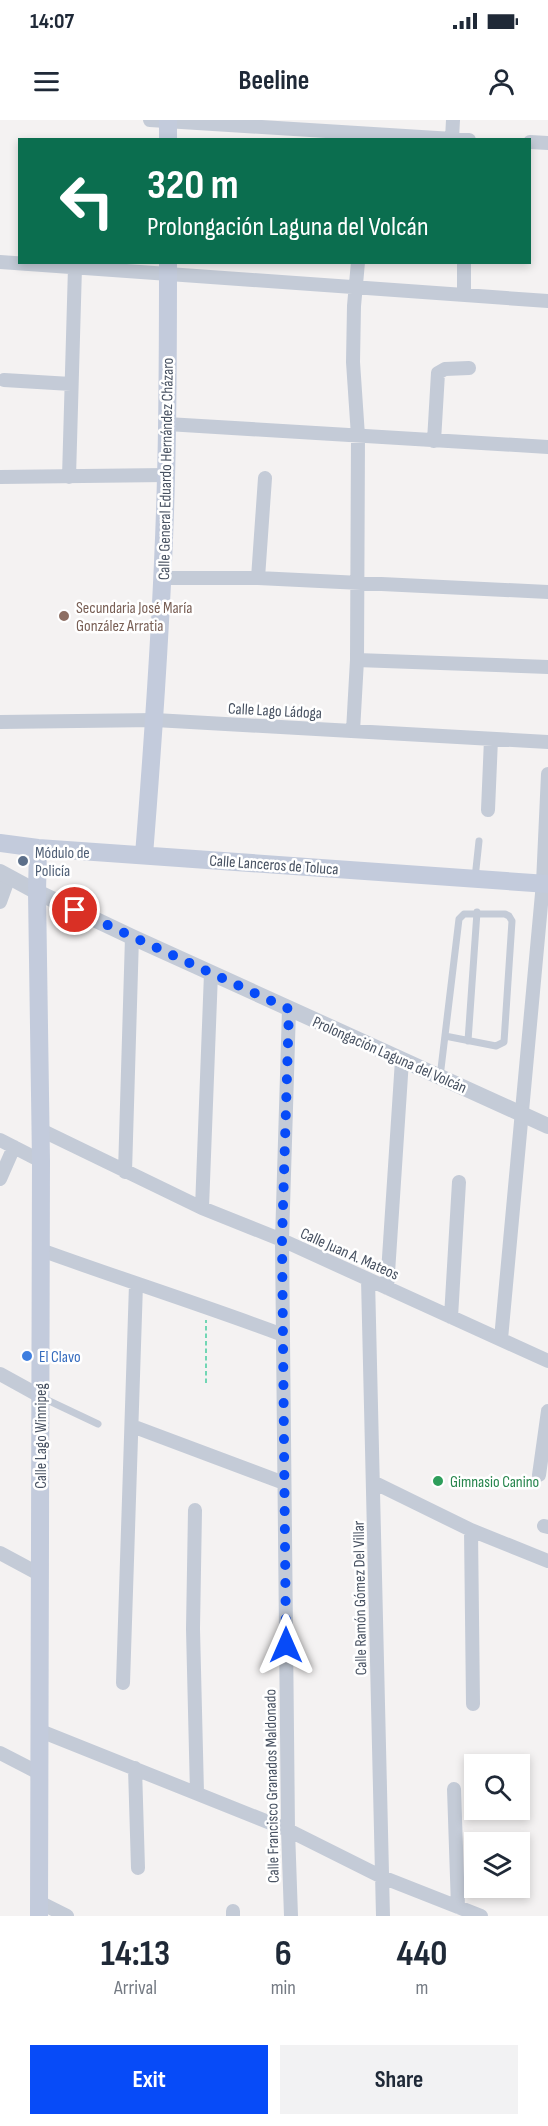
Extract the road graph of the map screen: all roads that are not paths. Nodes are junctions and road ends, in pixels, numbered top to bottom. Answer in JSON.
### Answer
{"nodes":[{"id":1,"x":150,"y":120,"type":"edge"},
{"id":2,"x":168,"y":120,"type":"edge"},
{"id":3,"x":453,"y":120,"type":"edge"},
{"id":4,"x":363,"y":131,"type":"edge"},
{"id":5,"x":168,"y":138,"type":"edge"},
{"id":6,"x":441,"y":138,"type":"edge"},
{"id":7,"x":452,"y":138,"type":"edge"},
{"id":8,"x":531,"y":142,"type":"edge"},
{"id":9,"x":548,"y":143,"type":"edge"},
{"id":10,"x":0,"y":262,"type":"edge"},
{"id":11,"x":18,"y":263,"type":"edge"},
{"id":12,"x":30,"y":264,"type":"edge"},
{"id":13,"x":358,"y":264,"type":"edge"},
{"id":14,"x":464,"y":264,"type":"edge"},
{"id":15,"x":75,"y":267,"type":"junction"},
{"id":16,"x":168,"y":268,"type":"edge"},
{"id":17,"x":357,"y":287,"type":"junction"},
{"id":18,"x":464,"y":295,"type":"junction"},
{"id":19,"x":548,"y":302,"type":"edge"},
{"id":20,"x":469,"y":369,"type":"dead end"},
{"id":21,"x":4,"y":380,"type":"dead end"},
{"id":22,"x":71,"y":384,"type":"junction"},
{"id":23,"x":167,"y":424,"type":"junction"},
{"id":24,"x":358,"y":436,"type":"junction"},
{"id":25,"x":434,"y":441,"type":"junction"},
{"id":26,"x":548,"y":447,"type":"edge"},
{"id":27,"x":166,"y":475,"type":"junction"},
{"id":28,"x":0,"y":477,"type":"edge"},
{"id":29,"x":69,"y":477,"type":"junction"},
{"id":30,"x":265,"y":478,"type":"dead end"},
{"id":31,"x":163,"y":578,"type":"junction"},
{"id":32,"x":258,"y":578,"type":"junction"},
{"id":33,"x":356,"y":582,"type":"junction"},
{"id":34,"x":548,"y":592,"type":"edge"},
{"id":35,"x":357,"y":660,"type":"junction"},
{"id":36,"x":548,"y":667,"type":"edge"},
{"id":37,"x":155,"y":720,"type":"junction"},
{"id":38,"x":0,"y":722,"type":"edge"},
{"id":39,"x":353,"y":731,"type":"junction"},
{"id":40,"x":491,"y":739,"type":"junction"},
{"id":41,"x":548,"y":742,"type":"edge"},
{"id":42,"x":548,"y":774,"type":"edge"},
{"id":43,"x":488,"y":810,"type":"dead end"},
{"id":44,"x":479,"y":841,"type":"dead end"},
{"id":45,"x":0,"y":843,"type":"edge"},
{"id":46,"x":38,"y":848,"type":"junction"},
{"id":47,"x":144,"y":855,"type":"junction"},
{"id":48,"x":5,"y":874,"type":"edge"},
{"id":49,"x":475,"y":878,"type":"junction"},
{"id":50,"x":545,"y":883,"type":"edge"},
{"id":51,"x":37,"y":892,"type":"junction"},
{"id":52,"x":0,"y":902,"type":"edge"},
{"id":53,"x":477,"y":912,"type":"junction"},
{"id":54,"x":132,"y":937,"type":"junction"},
{"id":55,"x":212,"y":973,"type":"junction"},
{"id":56,"x":289,"y":1009,"type":"junction"},
{"id":57,"x":445,"y":1036,"type":"junction"},
{"id":58,"x":468,"y":1041,"type":"junction"},
{"id":59,"x":402,"y":1060,"type":"junction"},
{"id":60,"x":440,"y":1077,"type":"junction"},
{"id":61,"x":521,"y":1113,"type":"junction"},
{"id":62,"x":548,"y":1126,"type":"edge"},
{"id":63,"x":41,"y":1130,"type":"junction"},
{"id":64,"x":0,"y":1140,"type":"edge"},
{"id":65,"x":14,"y":1147,"type":"junction"},
{"id":66,"x":41,"y":1161,"type":"junction"},
{"id":67,"x":125,"y":1172,"type":"junction"},
{"id":68,"x":0,"y":1179,"type":"edge"},
{"id":69,"x":459,"y":1182,"type":"dead end"},
{"id":70,"x":202,"y":1208,"type":"junction"},
{"id":71,"x":282,"y":1240,"type":"junction"},
{"id":72,"x":40,"y":1250,"type":"junction"},
{"id":73,"x":368,"y":1279,"type":"junction"},
{"id":74,"x":136,"y":1284,"type":"junction"},
{"id":75,"x":387,"y":1288,"type":"junction"},
{"id":76,"x":451,"y":1317,"type":"junction"},
{"id":77,"x":283,"y":1335,"type":"junction"},
{"id":78,"x":501,"y":1339,"type":"junction"},
{"id":79,"x":548,"y":1361,"type":"edge"},
{"id":80,"x":0,"y":1374,"type":"edge"},
{"id":81,"x":40,"y":1396,"type":"junction"},
{"id":82,"x":548,"y":1411,"type":"edge"},
{"id":83,"x":98,"y":1424,"type":"dead end"},
{"id":84,"x":132,"y":1426,"type":"junction"},
{"id":85,"x":539,"y":1475,"type":"dead end"},
{"id":86,"x":373,"y":1482,"type":"junction"},
{"id":87,"x":285,"y":1483,"type":"junction"},
{"id":88,"x":195,"y":1510,"type":"dead end"},
{"id":89,"x":471,"y":1530,"type":"junction"},
{"id":90,"x":0,"y":1553,"type":"edge"},
{"id":91,"x":548,"y":1561,"type":"edge"},
{"id":92,"x":41,"y":1575,"type":"junction"},
{"id":93,"x":123,"y":1683,"type":"dead end"},
{"id":94,"x":473,"y":1704,"type":"dead end"},
{"id":95,"x":38,"y":1730,"type":"junction"},
{"id":96,"x":0,"y":1753,"type":"edge"},
{"id":97,"x":135,"y":1768,"type":"junction"},
{"id":98,"x":39,"y":1773,"type":"junction"},
{"id":99,"x":454,"y":1789,"type":"dead end"},
{"id":100,"x":197,"y":1793,"type":"junction"},
{"id":101,"x":288,"y":1830,"type":"junction"},
{"id":102,"x":138,"y":1868,"type":"dead end"},
{"id":103,"x":382,"y":1876,"type":"junction"},
{"id":104,"x":458,"y":1907,"type":"junction"},
{"id":105,"x":39,"y":1909,"type":"edge"},
{"id":106,"x":477,"y":1915,"type":"edge"},
{"id":107,"x":67,"y":1916,"type":"edge"},
{"id":108,"x":291,"y":1916,"type":"edge"},
{"id":109,"x":383,"y":1916,"type":"edge"}],
"edges":[{"from":1,"to":2,"type":"street"},
{"from":2,"to":4,"type":"street"},
{"from":2,"to":5,"type":"main road"},
{"from":3,"to":7,"type":"street"},
{"from":4,"to":6,"type":"street"},
{"from":8,"to":9,"type":"street"},
{"from":10,"to":11,"type":"street"},
{"from":12,"to":15,"type":"street"},
{"from":13,"to":17,"type":"street"},
{"from":14,"to":18,"type":"street"},
{"from":15,"to":16,"type":"street"},
{"from":15,"to":22,"type":"street"},
{"from":16,"to":17,"type":"street"},
{"from":16,"to":23,"type":"main road","name":"Calle General Eduardo Hernández Cházaro"},
{"from":17,"to":18,"type":"street"},
{"from":17,"to":24,"type":"street"},
{"from":18,"to":19,"type":"street"},
{"from":20,"to":25,"type":"street"},
{"from":21,"to":22,"type":"street"},
{"from":22,"to":29,"type":"street"},
{"from":23,"to":24,"type":"street"},
{"from":23,"to":27,"type":"main road","name":"Calle General Eduardo Hernández Cházaro"},
{"from":24,"to":25,"type":"street"},
{"from":24,"to":33,"type":"street"},
{"from":25,"to":26,"type":"street"},
{"from":27,"to":29,"type":"street"},
{"from":27,"to":31,"type":"main road","name":"Calle General Eduardo Hernández Cházaro"},
{"from":28,"to":29,"type":"street"},
{"from":30,"to":32,"type":"street"},
{"from":31,"to":32,"type":"street"},
{"from":31,"to":37,"type":"main road","name":"Calle General Eduardo Hernández Cházaro"},
{"from":32,"to":33,"type":"street"},
{"from":33,"to":34,"type":"street"},
{"from":33,"to":35,"type":"street"},
{"from":35,"to":36,"type":"street"},
{"from":35,"to":39,"type":"street"},
{"from":37,"to":38,"type":"street","name":"Calle Lago Ládoga"},
{"from":37,"to":39,"type":"street","name":"Calle Lago Ládoga"},
{"from":37,"to":47,"type":"main road","name":"Calle General Eduardo Hernández Cházaro"},
{"from":39,"to":40,"type":"street","name":"Calle Lago Ládoga"},
{"from":40,"to":41,"type":"street","name":"Calle Lago Ládoga"},
{"from":40,"to":43,"type":"street"},
{"from":42,"to":50,"type":"street"},
{"from":44,"to":49,"type":"lane"},
{"from":45,"to":46,"type":"main road","name":"Calle Lanceros de Toluca"},
{"from":46,"to":47,"type":"main road","name":"Calle Lanceros de Toluca"},
{"from":46,"to":51,"type":"main road","name":"Calle Lago Winnipeg"},
{"from":47,"to":49,"type":"main road","name":"Calle Lanceros de Toluca"},
{"from":48,"to":51,"type":"street","name":"Prolongación Laguna del Volcán"},
{"from":48,"to":52,"type":"street"},
{"from":49,"to":50,"type":"main road","name":"Calle Lanceros de Toluca"},
{"from":50,"to":61,"type":"street"},
{"from":51,"to":54,"type":"street","name":"Prolongación Laguna del Volcán"},
{"from":51,"to":63,"type":"main road","name":"Calle Lago Winnipeg"},
{"from":53,"to":57,"type":"lane"},
{"from":53,"to":58,"type":"lane"},
{"from":53,"to":58,"type":"lane"},
{"from":54,"to":55,"type":"street","name":"Prolongación Laguna del Volcán"},
{"from":54,"to":67,"type":"street"},
{"from":55,"to":56,"type":"street","name":"Prolongación Laguna del Volcán"},
{"from":55,"to":70,"type":"street"},
{"from":56,"to":59,"type":"street","name":"Prolongación Laguna del Volcán"},
{"from":56,"to":71,"type":"street","name":"Calle Francisco Granados Maldonado"},
{"from":57,"to":58,"type":"lane"},
{"from":57,"to":60,"type":"lane"},
{"from":59,"to":60,"type":"street","name":"Prolongación Laguna del Volcán"},
{"from":59,"to":75,"type":"street"},
{"from":60,"to":61,"type":"street","name":"Prolongación Laguna del Volcán"},
{"from":61,"to":62,"type":"street","name":"Prolongación Laguna del Volcán"},
{"from":61,"to":78,"type":"street"},
{"from":63,"to":66,"type":"main road","name":"Calle Lago Winnipeg"},
{"from":63,"to":67,"type":"street","name":"Calle Juan A. Mateos"},
{"from":64,"to":65,"type":"street"},
{"from":65,"to":66,"type":"street"},
{"from":65,"to":68,"type":"street"},
{"from":66,"to":72,"type":"main road","name":"Calle Lago Winnipeg"},
{"from":67,"to":70,"type":"street","name":"Calle Juan A. Mateos"},
{"from":69,"to":76,"type":"street"},
{"from":70,"to":71,"type":"street","name":"Calle Juan A. Mateos"},
{"from":71,"to":73,"type":"street","name":"Calle Juan A. Mateos"},
{"from":71,"to":77,"type":"street","name":"Calle Francisco Granados Maldonado"},
{"from":72,"to":74,"type":"street"},
{"from":72,"to":81,"type":"main road","name":"Calle Lago Winnipeg"},
{"from":73,"to":75,"type":"street","name":"Calle Juan A. Mateos"},
{"from":73,"to":86,"type":"street","name":"Calle Ramón Gómez Del Villar"},
{"from":74,"to":77,"type":"street"},
{"from":74,"to":84,"type":"street"},
{"from":75,"to":76,"type":"street","name":"Calle Juan A. Mateos"},
{"from":76,"to":78,"type":"street","name":"Calle Juan A. Mateos"},
{"from":77,"to":87,"type":"street","name":"Calle Francisco Granados Maldonado"},
{"from":78,"to":79,"type":"street","name":"Calle Juan A. Mateos"},
{"from":80,"to":81,"type":"street"},
{"from":81,"to":83,"type":"lane"},
{"from":81,"to":92,"type":"main road","name":"Calle Lago Winnipeg"},
{"from":82,"to":85,"type":"street"},
{"from":84,"to":87,"type":"street"},
{"from":84,"to":93,"type":"street"},
{"from":86,"to":89,"type":"street"},
{"from":86,"to":103,"type":"street","name":"Calle Ramón Gómez Del Villar"},
{"from":87,"to":101,"type":"street","name":"Calle Francisco Granados Maldonado"},
{"from":88,"to":100,"type":"street"},
{"from":89,"to":91,"type":"street"},
{"from":89,"to":94,"type":"street"},
{"from":90,"to":92,"type":"street"},
{"from":92,"to":95,"type":"main road","name":"Calle Lago Winnipeg"},
{"from":95,"to":97,"type":"street"},
{"from":95,"to":98,"type":"main road","name":"Calle Lago Winnipeg"},
{"from":96,"to":98,"type":"street"},
{"from":97,"to":100,"type":"street"},
{"from":97,"to":102,"type":"street"},
{"from":98,"to":105,"type":"main road","name":"Calle Lago Winnipeg"},
{"from":99,"to":104,"type":"street"},
{"from":100,"to":101,"type":"street"},
{"from":101,"to":103,"type":"street"},
{"from":101,"to":108,"type":"street","name":"Calle Francisco Granados Maldonado"},
{"from":103,"to":104,"type":"street"},
{"from":103,"to":109,"type":"street","name":"Calle Ramón Gómez Del Villar"},
{"from":104,"to":106,"type":"street"},
{"from":105,"to":107,"type":"street"}]}
